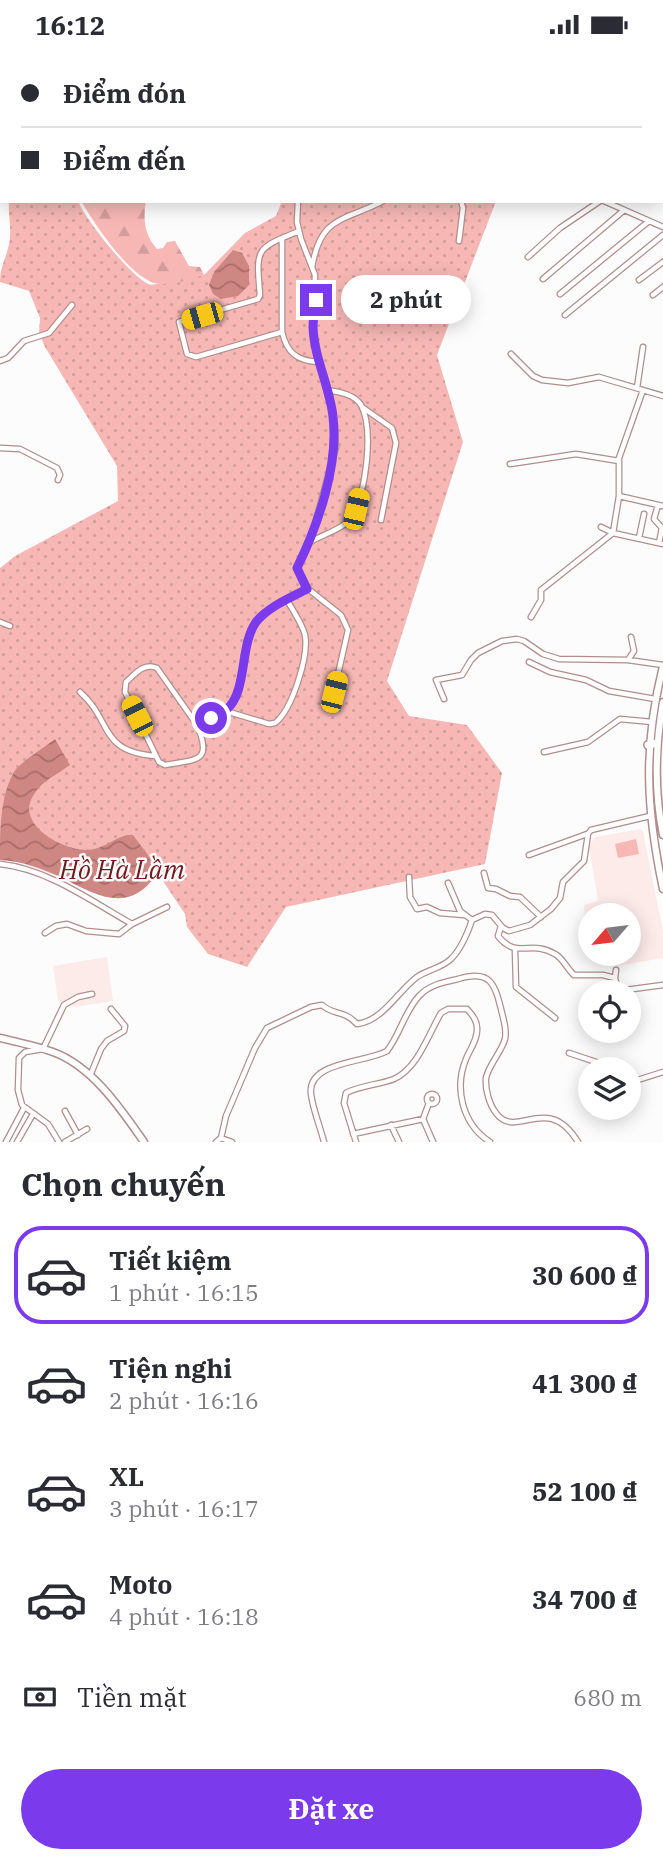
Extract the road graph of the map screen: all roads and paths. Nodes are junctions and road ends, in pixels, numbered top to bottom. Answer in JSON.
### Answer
{"nodes":[{"id":1,"x":298,"y":203,"type":"edge"},
{"id":2,"x":379,"y":203,"type":"edge"},
{"id":3,"x":462,"y":203,"type":"edge"},
{"id":4,"x":599,"y":203,"type":"edge"},
{"id":5,"x":606,"y":203,"type":"edge"},
{"id":6,"x":623,"y":211,"type":"junction"},
{"id":7,"x":649,"y":221,"type":"junction"},
{"id":8,"x":663,"y":227,"type":"edge"},
{"id":9,"x":299,"y":231,"type":"junction"},
{"id":10,"x":663,"y":236,"type":"edge"},
{"id":11,"x":282,"y":238,"type":"junction"},
{"id":12,"x":459,"y":241,"type":"dead end"},
{"id":13,"x":528,"y":257,"type":"dead end"},
{"id":14,"x":663,"y":262,"type":"edge"},
{"id":15,"x":312,"y":267,"type":"junction"},
{"id":16,"x":543,"y":279,"type":"dead end"},
{"id":17,"x":639,"y":281,"type":"dead end"},
{"id":18,"x":663,"y":287,"type":"edge"},
{"id":19,"x":560,"y":294,"type":"dead end"},
{"id":20,"x":653,"y":295,"type":"dead end"},
{"id":21,"x":72,"y":305,"type":"dead end"},
{"id":22,"x":565,"y":315,"type":"dead end"},
{"id":23,"x":282,"y":333,"type":"junction"},
{"id":24,"x":643,"y":347,"type":"dead end"},
{"id":25,"x":511,"y":355,"type":"dead end"},
{"id":26,"x":0,"y":361,"type":"edge"},
{"id":27,"x":319,"y":362,"type":"junction"},
{"id":28,"x":637,"y":388,"type":"junction"},
{"id":29,"x":327,"y":390,"type":"junction"},
{"id":30,"x":643,"y":390,"type":"junction"},
{"id":31,"x":663,"y":396,"type":"edge"},
{"id":32,"x":362,"y":406,"type":"junction"},
{"id":33,"x":0,"y":448,"type":"edge"},
{"id":34,"x":619,"y":461,"type":"junction"},
{"id":35,"x":510,"y":464,"type":"dead end"},
{"id":36,"x":58,"y":480,"type":"dead end"},
{"id":37,"x":619,"y":496,"type":"junction"},
{"id":38,"x":660,"y":505,"type":"edge"},
{"id":39,"x":644,"y":514,"type":"dead end"},
{"id":40,"x":382,"y":520,"type":"dead end"},
{"id":41,"x":601,"y":527,"type":"dead end"},
{"id":42,"x":613,"y":533,"type":"junction"},
{"id":43,"x":639,"y":538,"type":"junction"},
{"id":44,"x":310,"y":542,"type":"junction"},
{"id":45,"x":661,"y":543,"type":"edge"},
{"id":46,"x":307,"y":589,"type":"junction"},
{"id":47,"x":286,"y":600,"type":"junction"},
{"id":48,"x":531,"y":617,"type":"dead end"},
{"id":49,"x":0,"y":622,"type":"edge"},
{"id":50,"x":10,"y":627,"type":"dead end"},
{"id":51,"x":631,"y":637,"type":"dead end"},
{"id":52,"x":628,"y":660,"type":"junction"},
{"id":53,"x":529,"y":662,"type":"dead end"},
{"id":54,"x":663,"y":666,"type":"edge"},
{"id":55,"x":80,"y":692,"type":"dead end"},
{"id":56,"x":334,"y":692,"type":"dead end"},
{"id":57,"x":444,"y":699,"type":"dead end"},
{"id":58,"x":655,"y":699,"type":"junction"},
{"id":59,"x":663,"y":702,"type":"edge"},
{"id":60,"x":226,"y":711,"type":"junction"},
{"id":61,"x":652,"y":722,"type":"junction"},
{"id":62,"x":197,"y":725,"type":"junction"},
{"id":63,"x":653,"y":744,"type":"junction"},
{"id":64,"x":544,"y":752,"type":"dead end"},
{"id":65,"x":155,"y":756,"type":"junction"},
{"id":66,"x":650,"y":816,"type":"junction"},
{"id":67,"x":588,"y":834,"type":"junction"},
{"id":68,"x":663,"y":835,"type":"edge"},
{"id":69,"x":529,"y":855,"type":"dead end"},
{"id":70,"x":0,"y":864,"type":"edge"},
{"id":71,"x":484,"y":873,"type":"dead end"},
{"id":72,"x":409,"y":877,"type":"dead end"},
{"id":73,"x":448,"y":883,"type":"dead end"},
{"id":74,"x":663,"y":889,"type":"edge"},
{"id":75,"x":167,"y":908,"type":"dead end"},
{"id":76,"x":464,"y":915,"type":"junction"},
{"id":77,"x":541,"y":917,"type":"junction"},
{"id":78,"x":472,"y":920,"type":"junction"},
{"id":79,"x":132,"y":924,"type":"junction"},
{"id":80,"x":501,"y":926,"type":"junction"},
{"id":81,"x":45,"y":933,"type":"dead end"},
{"id":82,"x":515,"y":950,"type":"junction"},
{"id":83,"x":616,"y":970,"type":"dead end"},
{"id":84,"x":615,"y":978,"type":"junction"},
{"id":85,"x":663,"y":985,"type":"edge"},
{"id":86,"x":92,"y":994,"type":"dead end"},
{"id":87,"x":111,"y":1009,"type":"dead end"},
{"id":88,"x":555,"y":1018,"type":"dead end"},
{"id":89,"x":0,"y":1038,"type":"edge"},
{"id":90,"x":43,"y":1049,"type":"junction"},
{"id":91,"x":569,"y":1053,"type":"dead end"},
{"id":92,"x":581,"y":1057,"type":"edge"},
{"id":93,"x":663,"y":1072,"type":"edge"},
{"id":94,"x":90,"y":1076,"type":"junction"},
{"id":95,"x":641,"y":1079,"type":"edge"},
{"id":96,"x":429,"y":1103,"type":"dead end"},
{"id":97,"x":24,"y":1108,"type":"junction"},
{"id":98,"x":65,"y":1111,"type":"dead end"},
{"id":99,"x":33,"y":1114,"type":"junction"},
{"id":100,"x":422,"y":1119,"type":"junction"},
{"id":101,"x":391,"y":1125,"type":"junction"},
{"id":102,"x":88,"y":1129,"type":"dead end"},
{"id":103,"x":353,"y":1134,"type":"junction"},
{"id":104,"x":78,"y":1135,"type":"junction"},
{"id":105,"x":219,"y":1140,"type":"edge"},
{"id":106,"x":6,"y":1142,"type":"edge"},
{"id":107,"x":17,"y":1142,"type":"edge"},
{"id":108,"x":62,"y":1142,"type":"edge"},
{"id":109,"x":144,"y":1142,"type":"edge"},
{"id":110,"x":232,"y":1142,"type":"edge"},
{"id":111,"x":324,"y":1142,"type":"edge"},
{"id":112,"x":356,"y":1142,"type":"edge"},
{"id":113,"x":399,"y":1142,"type":"edge"},
{"id":114,"x":433,"y":1142,"type":"edge"},
{"id":115,"x":490,"y":1142,"type":"edge"},
{"id":116,"x":578,"y":1142,"type":"edge"}],
"edges":[{"from":1,"to":9,"type":"street"},
{"from":2,"to":15,"type":"street"},
{"from":3,"to":12,"type":"street"},
{"from":4,"to":13,"type":"street"},
{"from":5,"to":6,"type":"street"},
{"from":6,"to":7,"type":"street"},
{"from":6,"to":16,"type":"street"},
{"from":7,"to":8,"type":"street"},
{"from":7,"to":19,"type":"street"},
{"from":9,"to":11,"type":"street"},
{"from":9,"to":15,"type":"street"},
{"from":10,"to":22,"type":"street"},
{"from":11,"to":23,"type":"street"},
{"from":11,"to":23,"type":"street"},
{"from":14,"to":17,"type":"street"},
{"from":15,"to":27,"type":"street"},
{"from":18,"to":20,"type":"street"},
{"from":21,"to":26,"type":"street"},
{"from":23,"to":27,"type":"street"},
{"from":24,"to":28,"type":"street"},
{"from":25,"to":28,"type":"street"},
{"from":27,"to":29,"type":"street"},
{"from":28,"to":30,"type":"street"},
{"from":29,"to":32,"type":"street"},
{"from":29,"to":44,"type":"street"},
{"from":30,"to":31,"type":"street"},
{"from":30,"to":34,"type":"street"},
{"from":32,"to":40,"type":"street"},
{"from":32,"to":44,"type":"street"},
{"from":33,"to":36,"type":"street"},
{"from":34,"to":35,"type":"street"},
{"from":34,"to":37,"type":"street"},
{"from":37,"to":38,"type":"street"},
{"from":37,"to":42,"type":"street"},
{"from":38,"to":45,"type":"street"},
{"from":39,"to":43,"type":"street"},
{"from":41,"to":42,"type":"street"},
{"from":42,"to":43,"type":"street"},
{"from":42,"to":48,"type":"street"},
{"from":43,"to":45,"type":"street"},
{"from":44,"to":46,"type":"street"},
{"from":46,"to":47,"type":"street"},
{"from":46,"to":56,"type":"street"},
{"from":47,"to":60,"type":"street"},
{"from":47,"to":60,"type":"street"},
{"from":49,"to":50,"type":"street"},
{"from":51,"to":52,"type":"street"},
{"from":52,"to":54,"type":"street"},
{"from":52,"to":57,"type":"street"},
{"from":53,"to":58,"type":"street"},
{"from":54,"to":58,"type":"main road"},
{"from":55,"to":65,"type":"street"},
{"from":58,"to":61,"type":"main road"},
{"from":59,"to":63,"type":"main road"},
{"from":60,"to":62,"type":"street"},
{"from":61,"to":63,"type":"main road"},
{"from":61,"to":64,"type":"street"},
{"from":62,"to":65,"type":"street"},
{"from":62,"to":65,"type":"street"},
{"from":63,"to":66,"type":"main road"},
{"from":63,"to":68,"type":"main road"},
{"from":66,"to":67,"type":"street"},
{"from":66,"to":74,"type":"main road"},
{"from":67,"to":69,"type":"street"},
{"from":67,"to":77,"type":"street"},
{"from":70,"to":79,"type":"street"},
{"from":71,"to":77,"type":"street"},
{"from":72,"to":76,"type":"street"},
{"from":73,"to":76,"type":"street"},
{"from":75,"to":79,"type":"street"},
{"from":76,"to":78,"type":"street"},
{"from":77,"to":80,"type":"street"},
{"from":78,"to":80,"type":"street"},
{"from":78,"to":105,"type":"street"},
{"from":79,"to":81,"type":"street"},
{"from":80,"to":82,"type":"street"},
{"from":82,"to":84,"type":"street"},
{"from":82,"to":88,"type":"street"},
{"from":83,"to":84,"type":"street"},
{"from":84,"to":85,"type":"street"},
{"from":86,"to":90,"type":"street"},
{"from":87,"to":94,"type":"street"},
{"from":89,"to":90,"type":"main road"},
{"from":90,"to":94,"type":"main road"},
{"from":90,"to":97,"type":"street"},
{"from":91,"to":92,"type":"street"},
{"from":93,"to":95,"type":"street"},
{"from":94,"to":109,"type":"main road"},
{"from":96,"to":100,"type":"street"},
{"from":97,"to":99,"type":"street"},
{"from":97,"to":106,"type":"street"},
{"from":98,"to":104,"type":"street"},
{"from":99,"to":107,"type":"street"},
{"from":99,"to":108,"type":"street"},
{"from":100,"to":101,"type":"street"},
{"from":100,"to":114,"type":"street"},
{"from":101,"to":103,"type":"street"},
{"from":101,"to":113,"type":"street"},
{"from":102,"to":104,"type":"street"},
{"from":103,"to":112,"type":"street"},
{"from":103,"to":115,"type":"street"},
{"from":104,"to":108,"type":"street"},
{"from":105,"to":110,"type":"street"},
{"from":111,"to":116,"type":"street"}]}
